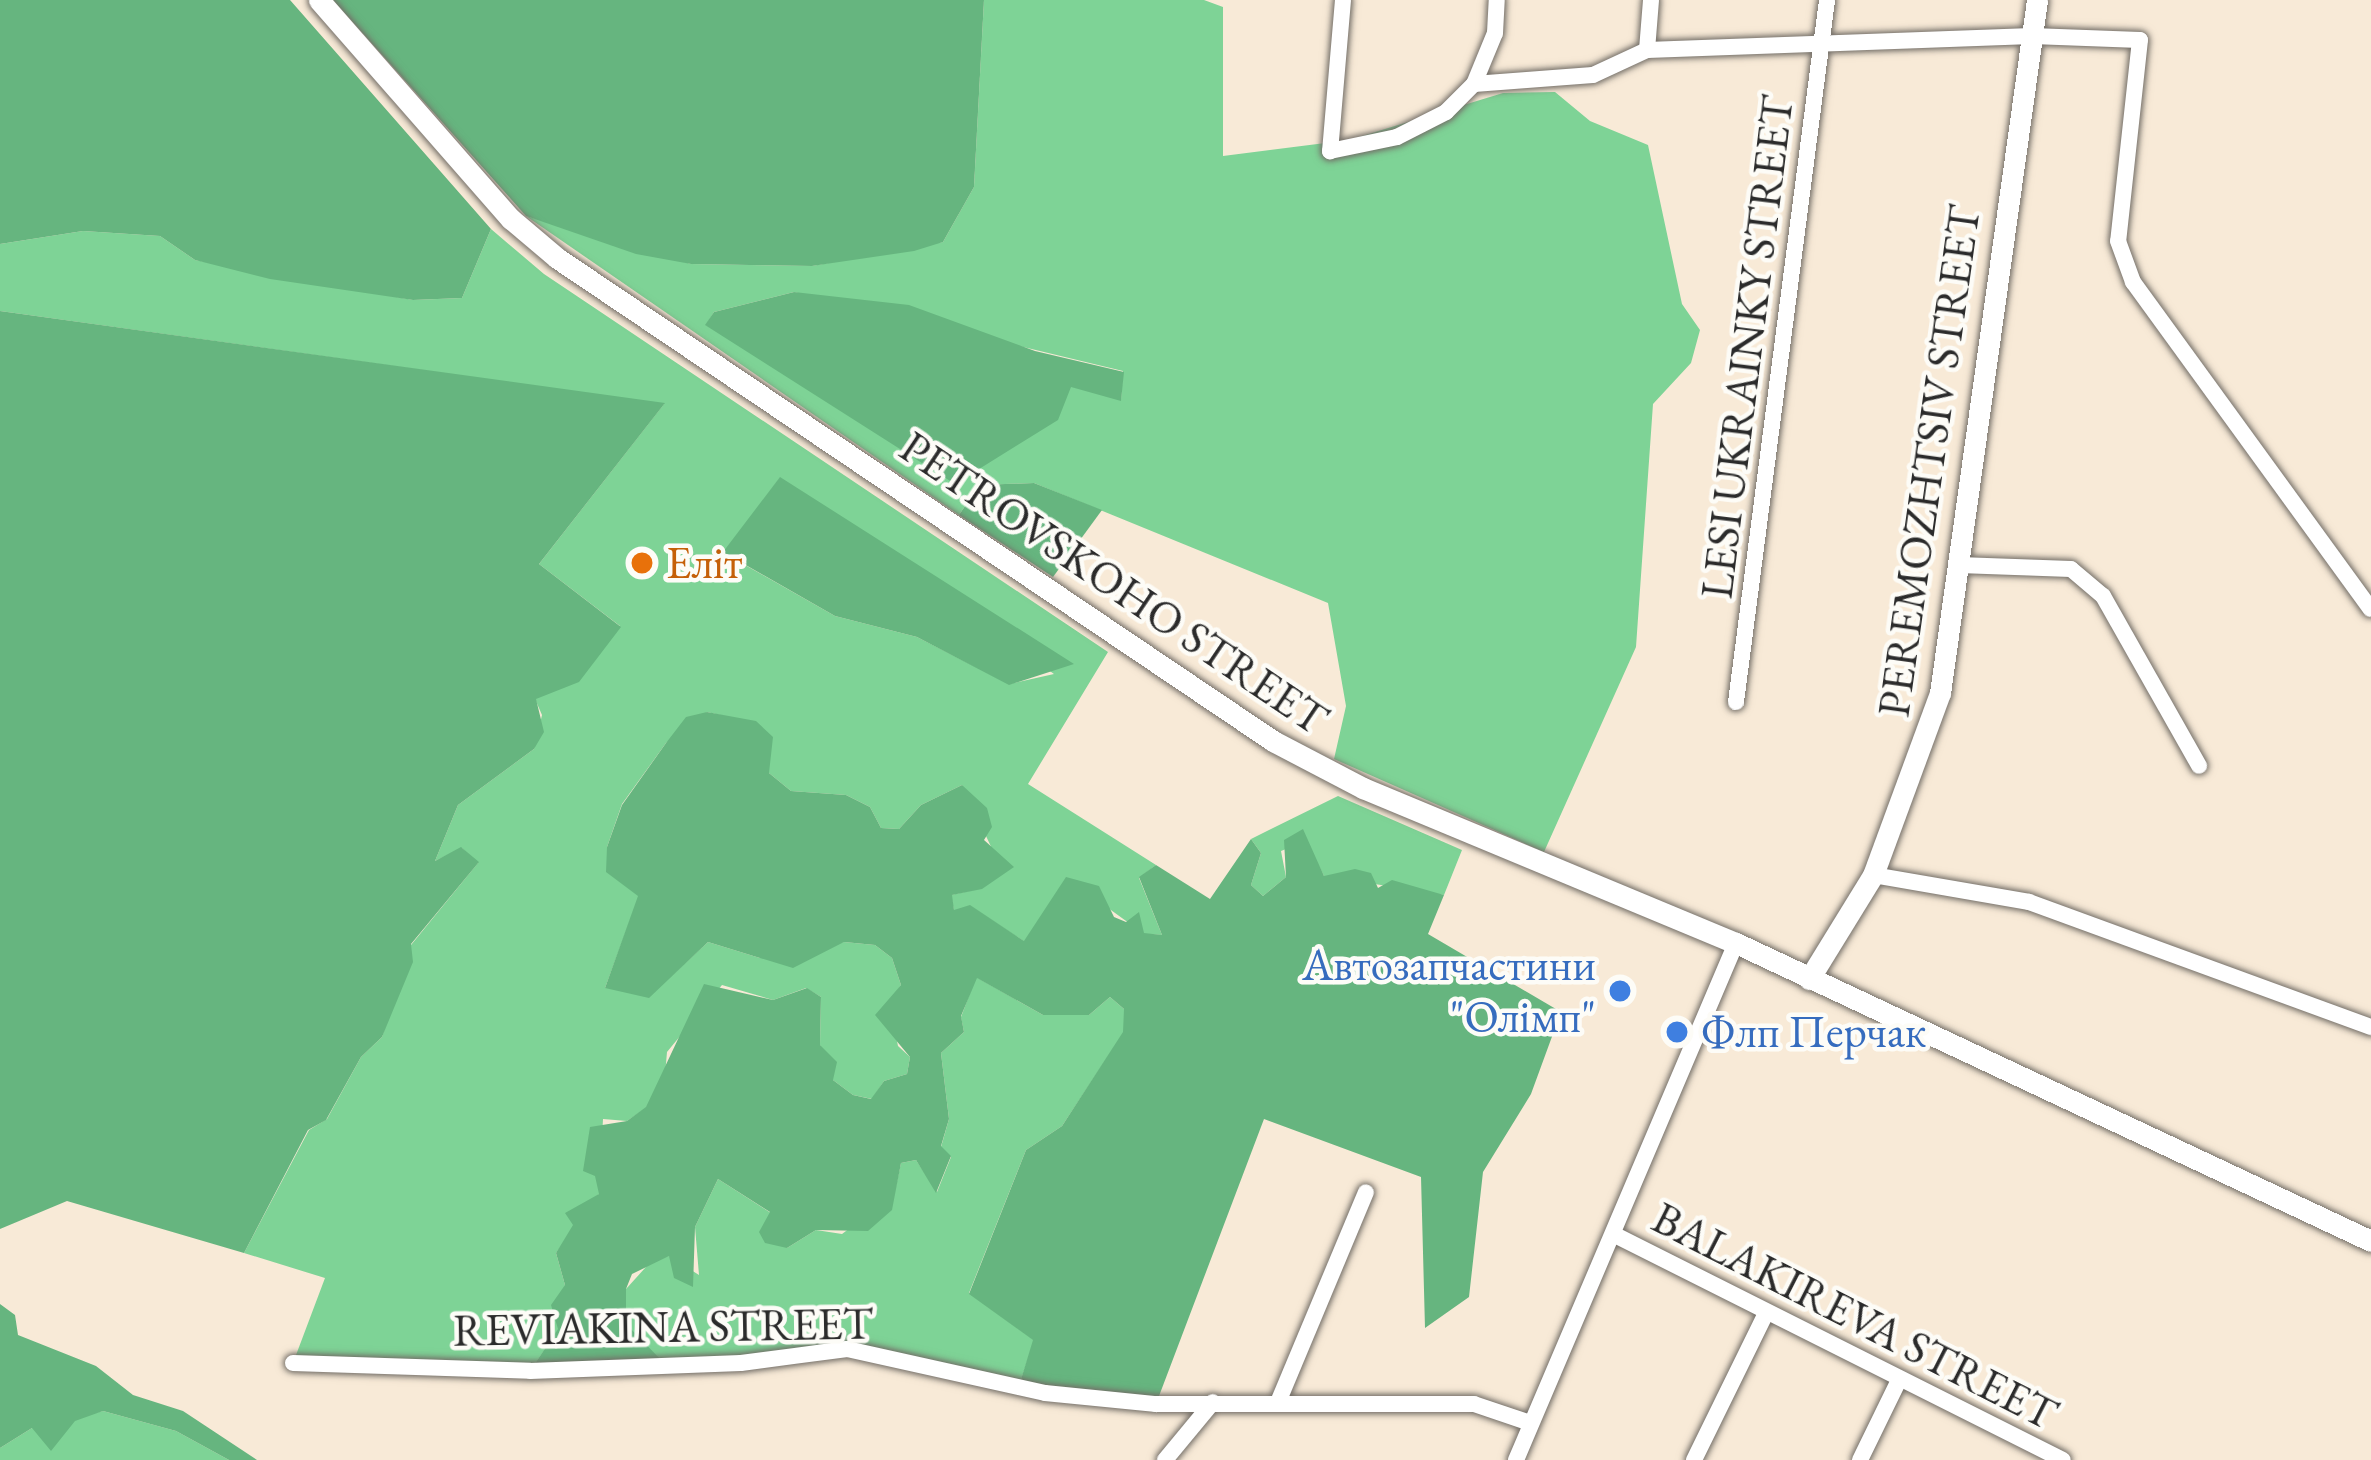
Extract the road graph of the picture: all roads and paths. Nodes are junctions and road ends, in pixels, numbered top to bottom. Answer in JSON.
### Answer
{"nodes":[{"id":1,"x":320,"y":0,"type":"edge"},
{"id":2,"x":1343,"y":0,"type":"edge"},
{"id":3,"x":1497,"y":0,"type":"edge"},
{"id":4,"x":1651,"y":0,"type":"edge"},
{"id":5,"x":1828,"y":0,"type":"edge"},
{"id":6,"x":2037,"y":0,"type":"edge"},
{"id":7,"x":2032,"y":36,"type":"junction"},
{"id":8,"x":1822,"y":43,"type":"junction"},
{"id":9,"x":1647,"y":50,"type":"junction"},
{"id":10,"x":1474,"y":85,"type":"junction"},
{"id":11,"x":1960,"y":565,"type":"junction"},
{"id":12,"x":2371,"y":609,"type":"edge"},
{"id":13,"x":1736,"y":702,"type":"dead end"},
{"id":14,"x":2199,"y":766,"type":"dead end"},
{"id":15,"x":1873,"y":875,"type":"junction"},
{"id":16,"x":1736,"y":943,"type":"junction"},
{"id":17,"x":1809,"y":979,"type":"junction"},
{"id":18,"x":2371,"y":1027,"type":"edge"},
{"id":19,"x":1366,"y":1192,"type":"dead end"},
{"id":20,"x":1615,"y":1235,"type":"junction"},
{"id":21,"x":2371,"y":1241,"type":"edge"},
{"id":22,"x":1765,"y":1317,"type":"junction"},
{"id":23,"x":292,"y":1363,"type":"dead end"},
{"id":24,"x":1899,"y":1380,"type":"junction"},
{"id":25,"x":1279,"y":1400,"type":"junction"},
{"id":26,"x":1213,"y":1402,"type":"junction"},
{"id":27,"x":1531,"y":1423,"type":"junction"},
{"id":28,"x":1165,"y":1460,"type":"edge"},
{"id":29,"x":1516,"y":1460,"type":"edge"},
{"id":30,"x":1694,"y":1460,"type":"edge"},
{"id":31,"x":1860,"y":1460,"type":"edge"},
{"id":32,"x":2062,"y":1460,"type":"edge"}],
"edges":[{"from":1,"to":16,"type":"main road","name":"PETROVSKOHO STREET"},
{"from":2,"to":10,"type":"street"},
{"from":3,"to":10,"type":"street"},
{"from":4,"to":9,"type":"street"},
{"from":5,"to":8,"type":"street","name":"LESI UKRAINKY STREET"},
{"from":6,"to":7,"type":"main road","name":"PEREMOZHTSIV STREET"},
{"from":7,"to":8,"type":"street"},
{"from":7,"to":11,"type":"main road","name":"PEREMOZHTSIV STREET"},
{"from":7,"to":12,"type":"street"},
{"from":8,"to":9,"type":"street"},
{"from":8,"to":13,"type":"street","name":"LESI UKRAINKY STREET"},
{"from":9,"to":10,"type":"street"},
{"from":11,"to":14,"type":"street"},
{"from":11,"to":15,"type":"main road","name":"PEREMOZHTSIV STREET"},
{"from":15,"to":17,"type":"main road","name":"PEREMOZHTSIV STREET"},
{"from":15,"to":18,"type":"street"},
{"from":16,"to":17,"type":"main road","name":"PETROVSKOHO STREET"},
{"from":16,"to":20,"type":"street"},
{"from":17,"to":21,"type":"main road","name":"PETROVSKOHO STREET"},
{"from":19,"to":25,"type":"street"},
{"from":20,"to":22,"type":"street","name":"BALAKIREVA STREET"},
{"from":20,"to":27,"type":"street"},
{"from":22,"to":24,"type":"street","name":"BALAKIREVA STREET"},
{"from":22,"to":30,"type":"street"},
{"from":23,"to":26,"type":"street","name":"REVIAKINA STREET"},
{"from":24,"to":31,"type":"street"},
{"from":24,"to":32,"type":"street","name":"BALAKIREVA STREET"},
{"from":25,"to":26,"type":"street","name":"REVIAKINA STREET"},
{"from":25,"to":27,"type":"street","name":"REVIAKINA STREET"},
{"from":26,"to":28,"type":"street"},
{"from":27,"to":29,"type":"street"}]}
